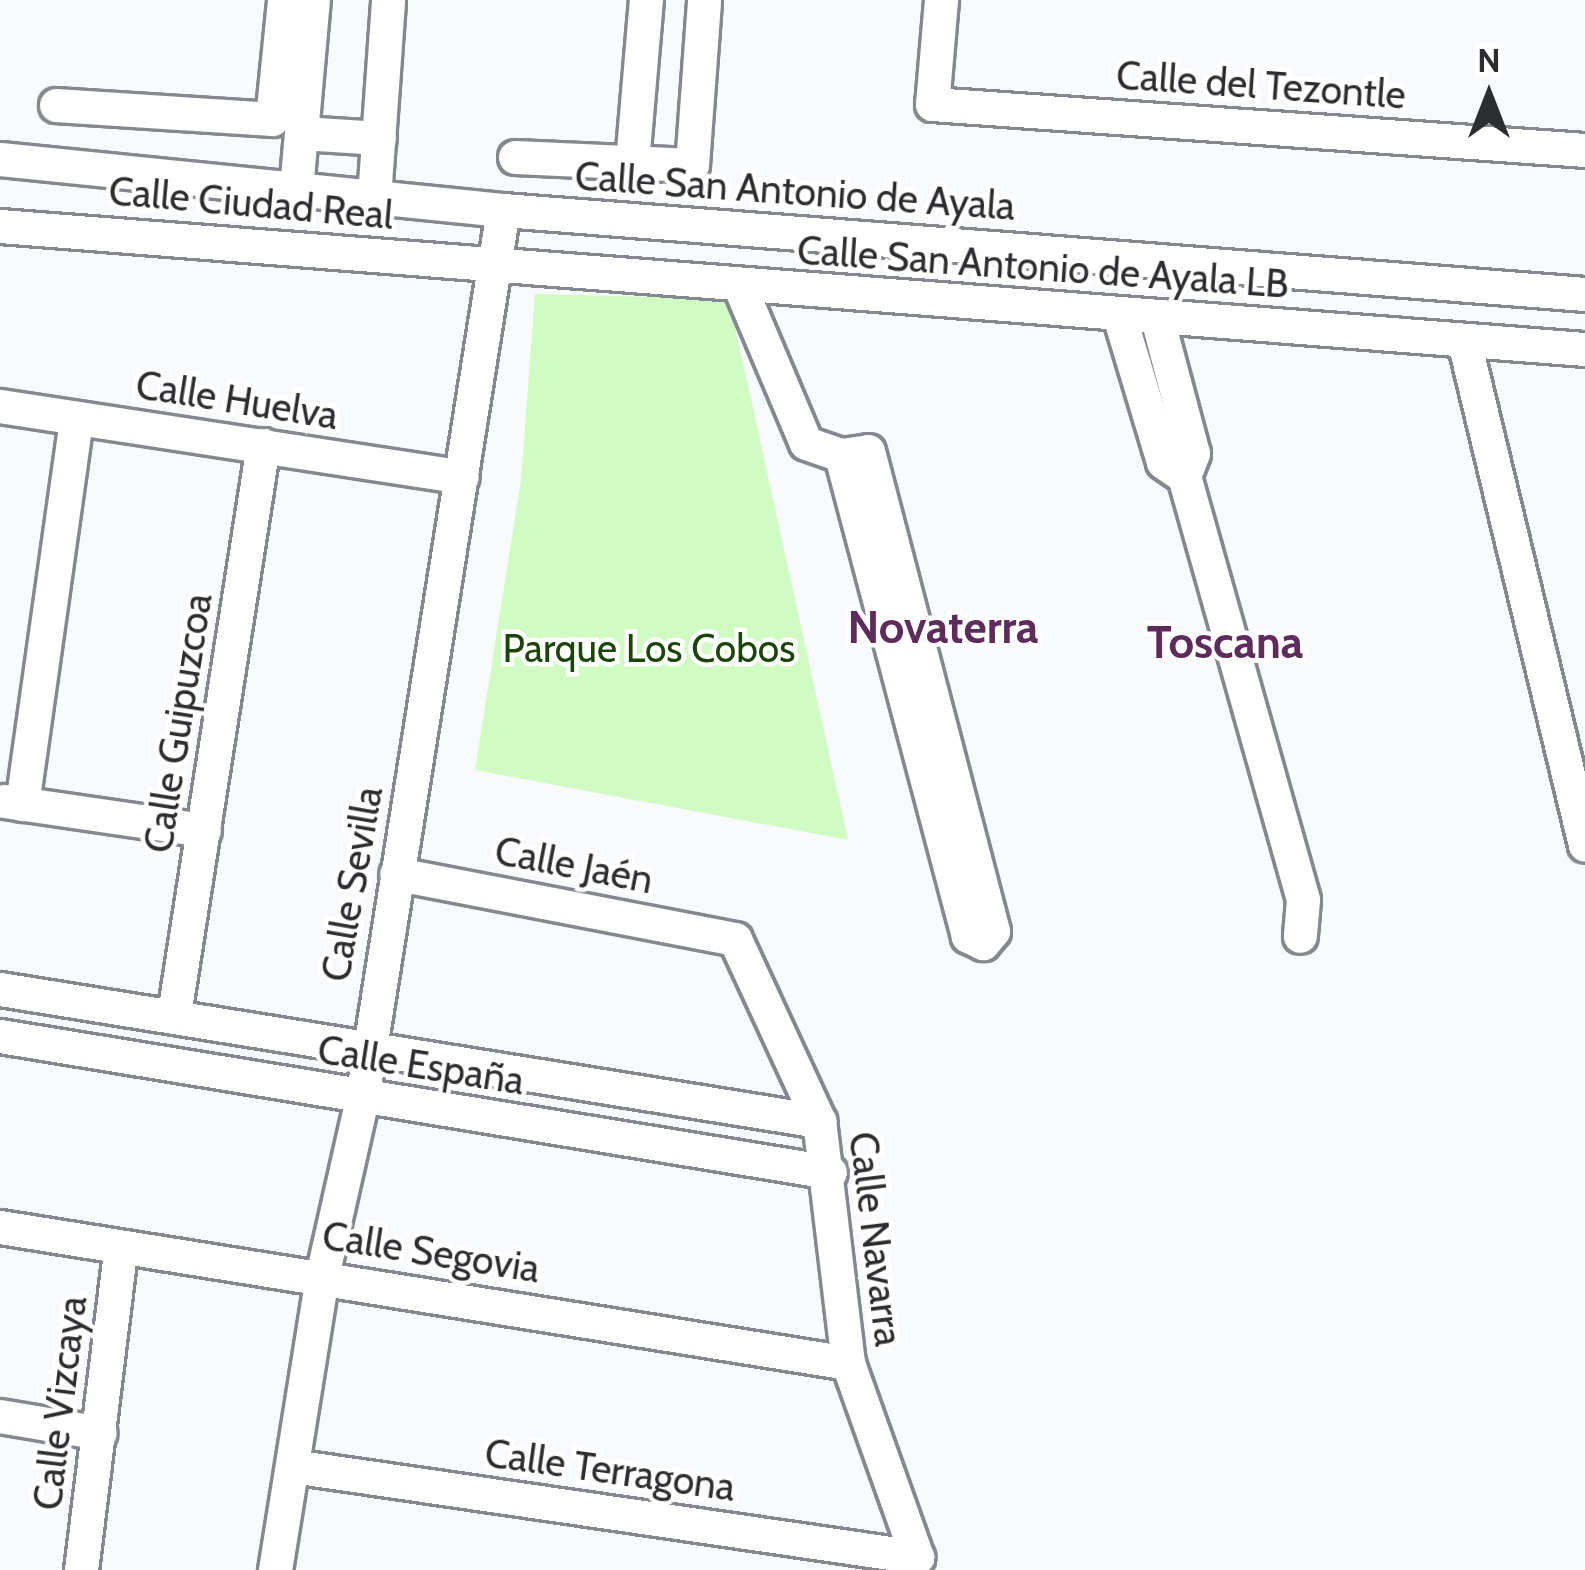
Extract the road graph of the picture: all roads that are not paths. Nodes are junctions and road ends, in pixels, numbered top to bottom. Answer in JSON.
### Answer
{"nodes":[{"id":1,"x":284,"y":0,"type":"edge"},
{"id":2,"x":313,"y":0,"type":"edge"},
{"id":3,"x":388,"y":0,"type":"edge"},
{"id":4,"x":646,"y":0,"type":"edge"},
{"id":5,"x":704,"y":0,"type":"edge"},
{"id":6,"x":940,"y":0,"type":"edge"},
{"id":7,"x":56,"y":105,"type":"dead end"},
{"id":8,"x":302,"y":133,"type":"junction"},
{"id":9,"x":379,"y":138,"type":"junction"},
{"id":10,"x":1585,"y":150,"type":"edge"},
{"id":11,"x":515,"y":157,"type":"dead end"},
{"id":12,"x":0,"y":159,"type":"edge"},
{"id":13,"x":632,"y":162,"type":"junction"},
{"id":14,"x":296,"y":189,"type":"junction"},
{"id":15,"x":374,"y":197,"type":"junction"},
{"id":16,"x":503,"y":210,"type":"junction"},
{"id":17,"x":0,"y":226,"type":"edge"},
{"id":18,"x":1048,"y":252,"type":"junction"},
{"id":19,"x":495,"y":265,"type":"junction"},
{"id":20,"x":740,"y":287,"type":"junction"},
{"id":21,"x":1585,"y":294,"type":"edge"},
{"id":22,"x":1041,"y":310,"type":"junction"},
{"id":23,"x":1119,"y":315,"type":"junction"},
{"id":24,"x":1157,"y":318,"type":"junction"},
{"id":25,"x":1464,"y":341,"type":"junction"},
{"id":26,"x":1585,"y":350,"type":"edge"},
{"id":27,"x":0,"y":406,"type":"edge"},
{"id":28,"x":76,"y":418,"type":"junction"},
{"id":29,"x":263,"y":446,"type":"junction"},
{"id":30,"x":1184,"y":476,"type":"junction"},
{"id":31,"x":462,"y":477,"type":"junction"},
{"id":32,"x":929,"y":740,"type":"junction"},
{"id":33,"x":11,"y":802,"type":"edge"},
{"id":34,"x":204,"y":830,"type":"junction"},
{"id":35,"x":1585,"y":845,"type":"edge"},
{"id":36,"x":396,"y":874,"type":"junction"},
{"id":37,"x":1300,"y":936,"type":"dead end"},
{"id":38,"x":735,"y":939,"type":"joint"},
{"id":39,"x":0,"y":988,"type":"edge"},
{"id":40,"x":174,"y":1014,"type":"junction"},
{"id":41,"x":0,"y":1036,"type":"edge"},
{"id":42,"x":366,"y":1050,"type":"junction"},
{"id":43,"x":362,"y":1098,"type":"junction"},
{"id":44,"x":820,"y":1121,"type":"junction"},
{"id":45,"x":830,"y":1172,"type":"junction"},
{"id":46,"x":0,"y":1227,"type":"edge"},
{"id":47,"x":121,"y":1246,"type":"junction"},
{"id":48,"x":322,"y":1276,"type":"junction"},
{"id":49,"x":848,"y":1363,"type":"junction"},
{"id":50,"x":0,"y":1417,"type":"edge"},
{"id":51,"x":100,"y":1433,"type":"junction"},
{"id":52,"x":292,"y":1466,"type":"junction"},
{"id":53,"x":916,"y":1557,"type":"joint"},
{"id":54,"x":81,"y":1570,"type":"edge"},
{"id":55,"x":275,"y":1570,"type":"edge"}],
"edges":[{"from":1,"to":7,"type":"street"},
{"from":2,"to":8,"type":"street"},
{"from":3,"to":9,"type":"street"},
{"from":4,"to":13,"type":"street"},
{"from":5,"to":13,"type":"street"},
{"from":6,"to":10,"type":"street","name":"Calle del Tezontle"},
{"from":8,"to":9,"type":"street"},
{"from":8,"to":14,"type":"street"},
{"from":9,"to":15,"type":"street"},
{"from":11,"to":13,"type":"street"},
{"from":12,"to":14,"type":"street","name":"Calle San Antonio de Ayala"},
{"from":14,"to":15,"type":"street","name":"Calle San Antonio de Ayala"},
{"from":15,"to":16,"type":"street","name":"Calle San Antonio de Ayala"},
{"from":16,"to":18,"type":"street","name":"Calle San Antonio de Ayala"},
{"from":16,"to":19,"type":"street","name":"Calle Sevilla"},
{"from":17,"to":19,"type":"street","name":"Calle Ciudad Real"},
{"from":18,"to":21,"type":"street","name":"Calle San Antonio de Ayala"},
{"from":18,"to":22,"type":"street"},
{"from":19,"to":20,"type":"street","name":"Calle San Antonio de Ayala LB"},
{"from":19,"to":31,"type":"street","name":"Calle Sevilla"},
{"from":20,"to":22,"type":"street","name":"Calle San Antonio de Ayala LB"},
{"from":20,"to":32,"type":"street"},
{"from":22,"to":23,"type":"street","name":"Calle San Antonio de Ayala LB"},
{"from":23,"to":24,"type":"street","name":"Calle San Antonio de Ayala LB"},
{"from":23,"to":30,"type":"street"},
{"from":24,"to":25,"type":"street","name":"Calle San Antonio de Ayala LB"},
{"from":24,"to":30,"type":"street"},
{"from":25,"to":26,"type":"street","name":"Calle San Antonio de Ayala LB"},
{"from":25,"to":35,"type":"street"},
{"from":27,"to":28,"type":"street","name":"Calle Huelva"},
{"from":28,"to":29,"type":"street","name":"Calle Huelva"},
{"from":28,"to":33,"type":"street"},
{"from":29,"to":31,"type":"street","name":"Calle Huelva"},
{"from":29,"to":34,"type":"street","name":"Calle Guipuzcoa"},
{"from":30,"to":37,"type":"street"},
{"from":31,"to":36,"type":"street","name":"Calle Sevilla"},
{"from":32,"to":32,"type":"street"},
{"from":33,"to":34,"type":"street"},
{"from":34,"to":40,"type":"street","name":"Calle Guipuzcoa"},
{"from":36,"to":38,"type":"street","name":"Calle Jaén"},
{"from":36,"to":42,"type":"street","name":"Calle Sevilla"},
{"from":38,"to":44,"type":"street","name":"Calle Navarra"},
{"from":39,"to":40,"type":"street","name":"Calle España"},
{"from":40,"to":42,"type":"street","name":"Calle España"},
{"from":41,"to":43,"type":"street","name":"Calle España"},
{"from":42,"to":43,"type":"street","name":"Calle Sevilla"},
{"from":42,"to":44,"type":"street","name":"Calle España"},
{"from":43,"to":45,"type":"street","name":"Calle España"},
{"from":43,"to":48,"type":"street","name":"Calle Sevilla"},
{"from":44,"to":45,"type":"street","name":"Calle Navarra"},
{"from":45,"to":49,"type":"street","name":"Calle Navarra"},
{"from":46,"to":47,"type":"street","name":"Calle Segovia"},
{"from":47,"to":48,"type":"street","name":"Calle Segovia"},
{"from":47,"to":51,"type":"street","name":"Calle Vizcaya"},
{"from":48,"to":49,"type":"street","name":"Calle Segovia"},
{"from":48,"to":52,"type":"street","name":"Calle Sevilla"},
{"from":49,"to":53,"type":"street","name":"Calle Navarra"},
{"from":50,"to":51,"type":"street"},
{"from":51,"to":54,"type":"street","name":"Calle Vizcaya"},
{"from":52,"to":53,"type":"street","name":"Calle Terragona"},
{"from":52,"to":55,"type":"street","name":"Calle Sevilla"}]}
